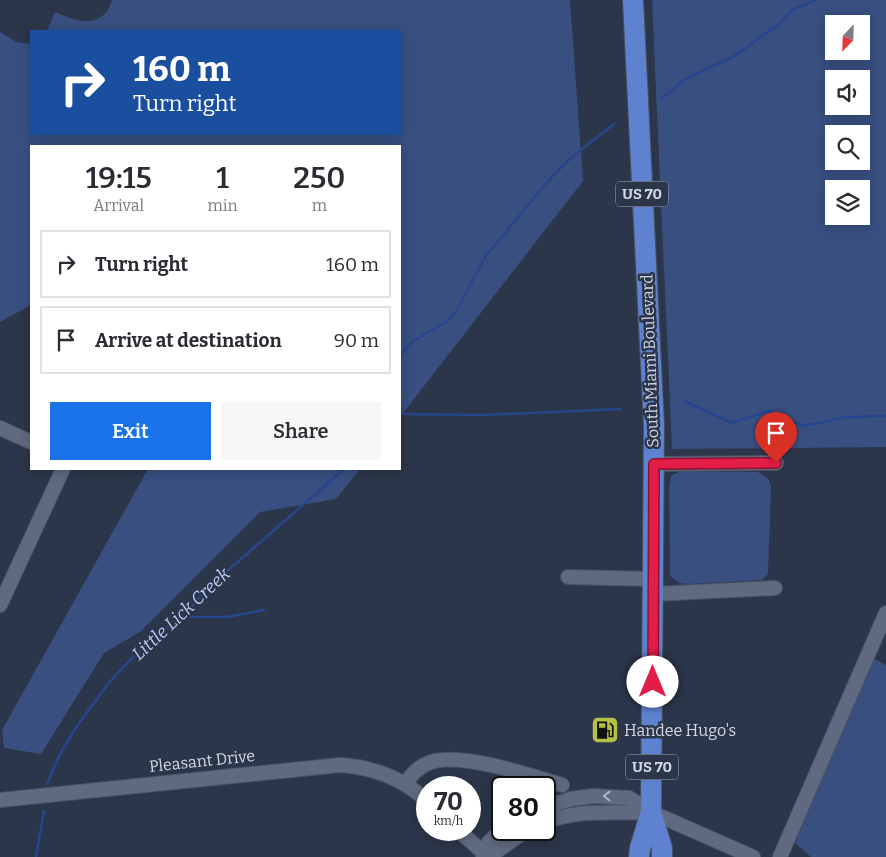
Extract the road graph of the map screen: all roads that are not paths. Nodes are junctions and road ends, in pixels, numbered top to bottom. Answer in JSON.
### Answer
{"nodes":[{"id":1,"x":633,"y":0,"type":"edge"},
{"id":2,"x":0,"y":428,"type":"edge"},
{"id":3,"x":30,"y":442,"type":"edge"},
{"id":4,"x":776,"y":463,"type":"dead end"},
{"id":5,"x":654,"y":464,"type":"junction"},
{"id":6,"x":63,"y":470,"type":"edge"},
{"id":7,"x":568,"y":577,"type":"dead end"},
{"id":8,"x":654,"y":586,"type":"junction"},
{"id":9,"x":775,"y":588,"type":"dead end"},
{"id":10,"x":0,"y":605,"type":"edge"},
{"id":11,"x":886,"y":613,"type":"edge"},
{"id":12,"x":406,"y":784,"type":"junction"},
{"id":13,"x":562,"y":785,"type":"dead end"},
{"id":14,"x":416,"y":792,"type":"edge"},
{"id":15,"x":0,"y":800,"type":"edge"},
{"id":16,"x":556,"y":803,"type":"edge"},
{"id":17,"x":651,"y":812,"type":"junction"},
{"id":18,"x":556,"y":819,"type":"edge"},
{"id":19,"x":491,"y":840,"type":"edge"},
{"id":20,"x":469,"y":841,"type":"edge"},
{"id":21,"x":511,"y":841,"type":"edge"},
{"id":22,"x":484,"y":856,"type":"edge"},
{"id":23,"x":640,"y":857,"type":"edge"},
{"id":24,"x":662,"y":857,"type":"edge"},
{"id":25,"x":753,"y":857,"type":"edge"},
{"id":26,"x":780,"y":857,"type":"edge"}],
"edges":[{"from":1,"to":5,"type":"highway","name":"South Miami Boulevard","number":"US 70"},
{"from":2,"to":3,"type":"street"},
{"from":4,"to":5,"type":"street"},
{"from":5,"to":8,"type":"highway","name":"South Miami Boulevard","number":"US 70"},
{"from":6,"to":10,"type":"street"},
{"from":7,"to":8,"type":"street"},
{"from":8,"to":9,"type":"street"},
{"from":8,"to":17,"type":"highway","name":"South Miami Boulevard","number":"US 70"},
{"from":11,"to":26,"type":"street"},
{"from":12,"to":13,"type":"street"},
{"from":12,"to":14,"type":"street","name":"Pleasant Drive"},
{"from":12,"to":15,"type":"street","name":"Pleasant Drive"},
{"from":17,"to":16,"type":"street","one_way":true},
{"from":17,"to":18,"type":"street"},
{"from":17,"to":23,"type":"highway","name":"South Miami Boulevard","number":"US 70"},
{"from":17,"to":24,"type":"highway","name":"South Miami Boulevard","number":"US 70"},
{"from":17,"to":25,"type":"street"},
{"from":19,"to":22,"type":"street"},
{"from":20,"to":22,"type":"street"},
{"from":21,"to":22,"type":"street"}]}
